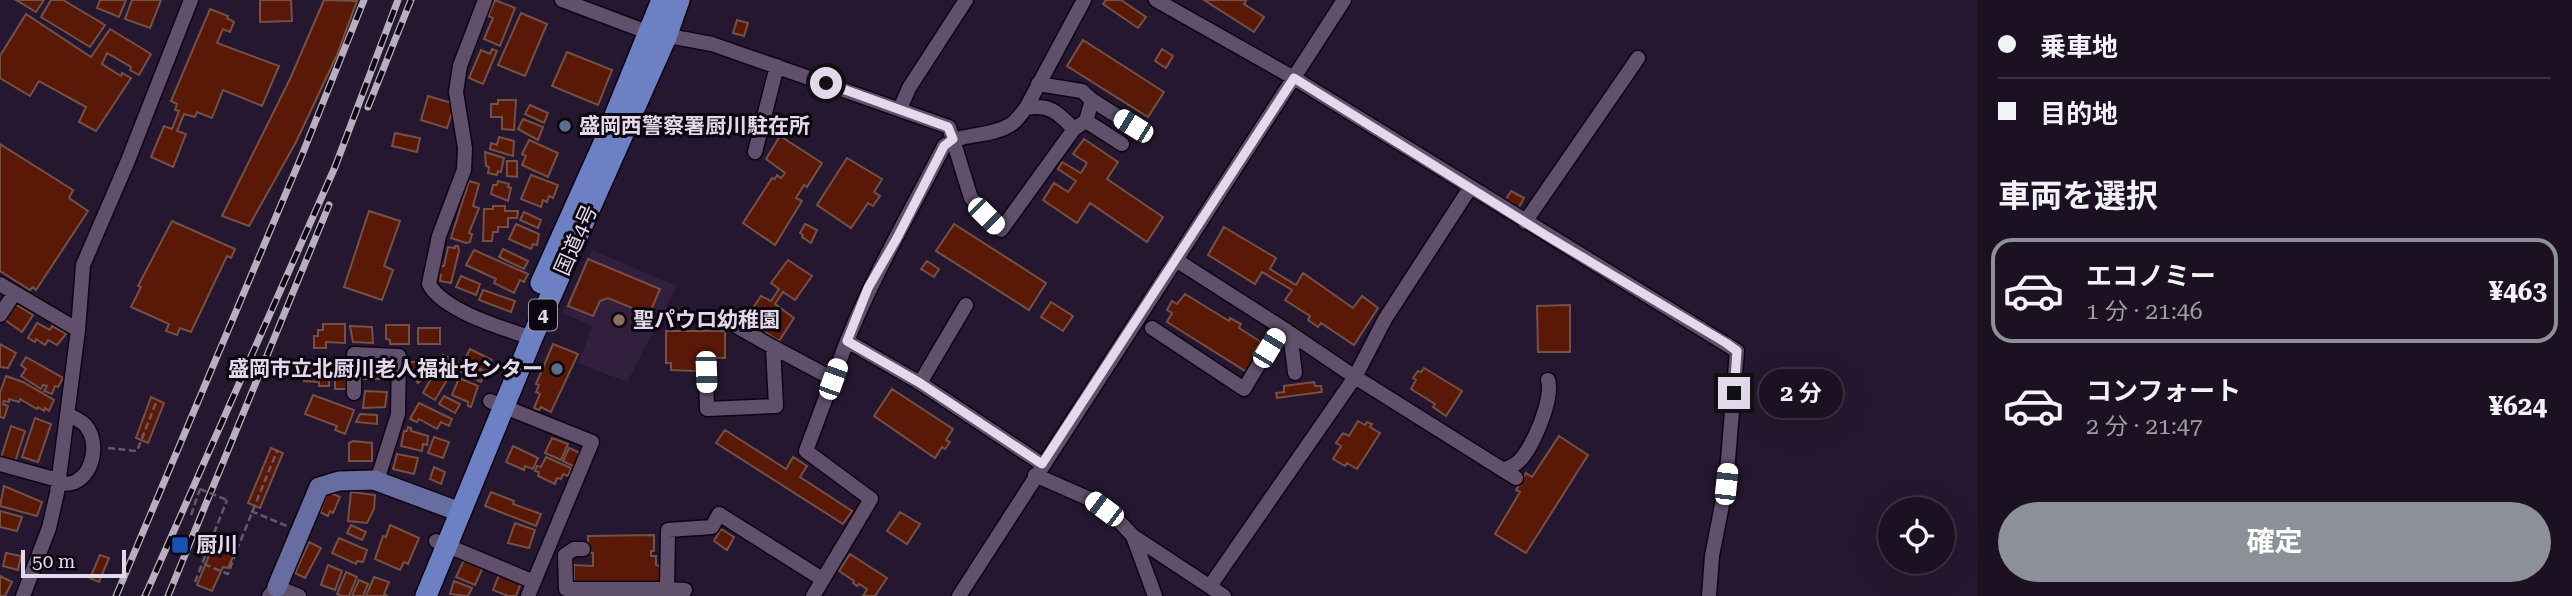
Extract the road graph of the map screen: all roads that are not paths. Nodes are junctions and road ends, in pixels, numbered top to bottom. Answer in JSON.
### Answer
{"nodes":[{"id":1,"x":191,"y":0,"type":"edge"},
{"id":2,"x":485,"y":0,"type":"edge"},
{"id":3,"x":562,"y":0,"type":"edge"},
{"id":4,"x":662,"y":0,"type":"edge"},
{"id":5,"x":679,"y":0,"type":"edge"},
{"id":6,"x":966,"y":0,"type":"edge"},
{"id":7,"x":1084,"y":0,"type":"edge"},
{"id":8,"x":1156,"y":0,"type":"edge"},
{"id":9,"x":1344,"y":0,"type":"edge"},
{"id":10,"x":657,"y":35,"type":"junction"},
{"id":11,"x":1638,"y":58,"type":"dead end"},
{"id":12,"x":777,"y":66,"type":"junction"},
{"id":13,"x":1294,"y":78,"type":"junction"},
{"id":14,"x":1038,"y":84,"type":"junction"},
{"id":15,"x":1091,"y":100,"type":"junction"},
{"id":16,"x":1026,"y":108,"type":"junction"},
{"id":17,"x":900,"y":109,"type":"junction"},
{"id":18,"x":1080,"y":125,"type":"junction"},
{"id":19,"x":1133,"y":126,"type":"dead end"},
{"id":20,"x":953,"y":139,"type":"junction"},
{"id":21,"x":1122,"y":144,"type":"dead end"},
{"id":22,"x":755,"y":152,"type":"dead end"},
{"id":23,"x":1471,"y":188,"type":"junction"},
{"id":24,"x":1525,"y":222,"type":"junction"},
{"id":25,"x":1175,"y":260,"type":"junction"},
{"id":26,"x":0,"y":284,"type":"edge"},
{"id":27,"x":14,"y":293,"type":"junction"},
{"id":28,"x":966,"y":304,"type":"dead end"},
{"id":29,"x":0,"y":315,"type":"edge"},
{"id":30,"x":736,"y":326,"type":"dead end"},
{"id":31,"x":1152,"y":328,"type":"dead end"},
{"id":32,"x":78,"y":330,"type":"junction"},
{"id":33,"x":1285,"y":330,"type":"junction"},
{"id":34,"x":526,"y":336,"type":"junction"},
{"id":35,"x":847,"y":341,"type":"junction"},
{"id":36,"x":773,"y":347,"type":"junction"},
{"id":37,"x":706,"y":372,"type":"dead end"},
{"id":38,"x":1295,"y":373,"type":"dead end"},
{"id":39,"x":1355,"y":377,"type":"junction"},
{"id":40,"x":833,"y":379,"type":"junction"},
{"id":41,"x":1548,"y":380,"type":"dead end"},
{"id":42,"x":920,"y":383,"type":"junction"},
{"id":43,"x":354,"y":393,"type":"dead end"},
{"id":44,"x":497,"y":404,"type":"junction"},
{"id":45,"x":66,"y":415,"type":"junction"},
{"id":46,"x":0,"y":464,"type":"edge"},
{"id":47,"x":1039,"y":469,"type":"junction"},
{"id":48,"x":1503,"y":470,"type":"junction"},
{"id":49,"x":1516,"y":478,"type":"dead end"},
{"id":50,"x":377,"y":481,"type":"junction"},
{"id":51,"x":58,"y":482,"type":"junction"},
{"id":52,"x":455,"y":510,"type":"junction"},
{"id":53,"x":1133,"y":536,"type":"junction"},
{"id":54,"x":441,"y":543,"type":"junction"},
{"id":55,"x":583,"y":549,"type":"dead end"},
{"id":56,"x":822,"y":579,"type":"junction"},
{"id":57,"x":1210,"y":586,"type":"junction"},
{"id":58,"x":531,"y":589,"type":"edge"},
{"id":59,"x":667,"y":589,"type":"junction"},
{"id":60,"x":685,"y":590,"type":"dead end"},
{"id":61,"x":273,"y":592,"type":"edge"},
{"id":62,"x":23,"y":596,"type":"edge"},
{"id":63,"x":299,"y":596,"type":"edge"},
{"id":64,"x":413,"y":596,"type":"edge"},
{"id":65,"x":426,"y":596,"type":"edge"},
{"id":66,"x":813,"y":596,"type":"edge"},
{"id":67,"x":959,"y":596,"type":"edge"},
{"id":68,"x":1155,"y":596,"type":"edge"},
{"id":69,"x":1224,"y":596,"type":"edge"},
{"id":70,"x":1709,"y":596,"type":"edge"}],
"edges":[{"from":1,"to":32,"type":"street"},
{"from":2,"to":34,"type":"street"},
{"from":3,"to":10,"type":"street"},
{"from":4,"to":10,"type":"highway","name":"国道4号","number":"4"},
{"from":5,"to":10,"type":"highway","name":"国道4号","number":"4"},
{"from":6,"to":17,"type":"street"},
{"from":7,"to":14,"type":"street"},
{"from":8,"to":13,"type":"street"},
{"from":9,"to":13,"type":"street"},
{"from":10,"to":12,"type":"street"},
{"from":10,"to":34,"type":"highway","name":"国道4号","number":"4"},
{"from":11,"to":24,"type":"street"},
{"from":12,"to":17,"type":"street"},
{"from":12,"to":22,"type":"street"},
{"from":13,"to":23,"type":"street"},
{"from":13,"to":25,"type":"street"},
{"from":14,"to":15,"type":"street"},
{"from":14,"to":16,"type":"street"},
{"from":15,"to":18,"type":"street"},
{"from":15,"to":19,"type":"street"},
{"from":16,"to":18,"type":"street"},
{"from":16,"to":20,"type":"street"},
{"from":17,"to":20,"type":"street"},
{"from":18,"to":20,"type":"street"},
{"from":18,"to":21,"type":"street"},
{"from":20,"to":35,"type":"street"},
{"from":23,"to":24,"type":"street"},
{"from":23,"to":39,"type":"street"},
{"from":24,"to":70,"type":"street"},
{"from":25,"to":33,"type":"street"},
{"from":25,"to":47,"type":"street"},
{"from":26,"to":27,"type":"street"},
{"from":27,"to":29,"type":"street"},
{"from":27,"to":32,"type":"street"},
{"from":28,"to":42,"type":"street"},
{"from":30,"to":36,"type":"street"},
{"from":31,"to":33,"type":"street"},
{"from":32,"to":45,"type":"street"},
{"from":33,"to":38,"type":"street"},
{"from":33,"to":39,"type":"street"},
{"from":34,"to":44,"type":"highway","name":"国道4号","number":"4"},
{"from":35,"to":40,"type":"street"},
{"from":35,"to":42,"type":"street"},
{"from":36,"to":37,"type":"street"},
{"from":36,"to":40,"type":"street"},
{"from":39,"to":48,"type":"street"},
{"from":39,"to":57,"type":"street"},
{"from":40,"to":56,"type":"street"},
{"from":41,"to":48,"type":"street"},
{"from":42,"to":47,"type":"street"},
{"from":43,"to":50,"type":"street"},
{"from":44,"to":52,"type":"highway","name":"国道4号","number":"4"},
{"from":44,"to":58,"type":"street"},
{"from":45,"to":51,"type":"street"},
{"from":45,"to":51,"type":"street"},
{"from":46,"to":51,"type":"street"},
{"from":47,"to":53,"type":"street"},
{"from":47,"to":67,"type":"street"},
{"from":48,"to":49,"type":"street"},
{"from":50,"to":52,"type":"main road"},
{"from":50,"to":61,"type":"main road"},
{"from":51,"to":62,"type":"street"},
{"from":52,"to":54,"type":"highway","name":"国道4号","number":"4"},
{"from":53,"to":57,"type":"street"},
{"from":53,"to":68,"type":"street"},
{"from":54,"to":58,"type":"street"},
{"from":54,"to":64,"type":"highway","name":"国道4号","number":"4"},
{"from":54,"to":65,"type":"highway","name":"国道4号","number":"4"},
{"from":55,"to":59,"type":"street"},
{"from":56,"to":59,"type":"street"},
{"from":56,"to":66,"type":"street"},
{"from":57,"to":69,"type":"street"},
{"from":59,"to":60,"type":"street"},
{"from":61,"to":63,"type":"street"}]}
